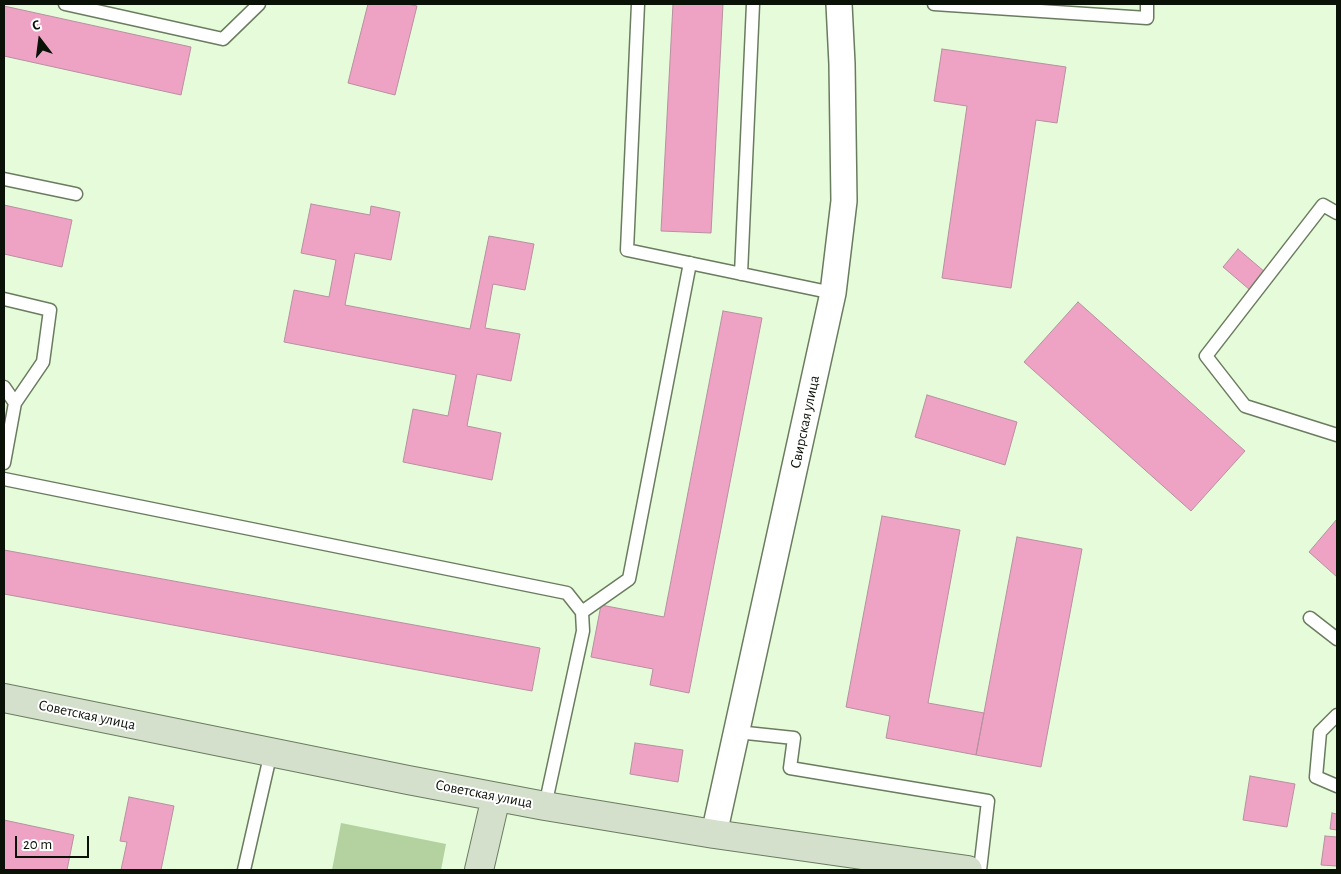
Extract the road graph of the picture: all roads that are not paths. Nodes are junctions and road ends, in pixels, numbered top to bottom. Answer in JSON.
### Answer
{"nodes":[{"id":1,"x":65,"y":4,"type":"edge"},
{"id":2,"x":259,"y":4,"type":"edge"},
{"id":3,"x":638,"y":4,"type":"edge"},
{"id":4,"x":753,"y":4,"type":"edge"},
{"id":5,"x":839,"y":4,"type":"edge"},
{"id":6,"x":934,"y":4,"type":"edge"},
{"id":7,"x":1147,"y":4,"type":"edge"},
{"id":8,"x":4,"y":179,"type":"edge"},
{"id":9,"x":76,"y":194,"type":"dead end"},
{"id":10,"x":1337,"y":213,"type":"edge"},
{"id":11,"x":690,"y":263,"type":"junction"},
{"id":12,"x":742,"y":274,"type":"junction"},
{"id":13,"x":833,"y":294,"type":"junction"},
{"id":14,"x":4,"y":299,"type":"edge"},
{"id":15,"x":4,"y":387,"type":"edge"},
{"id":16,"x":15,"y":403,"type":"junction"},
{"id":17,"x":1337,"y":434,"type":"edge"},
{"id":18,"x":4,"y":464,"type":"edge"},
{"id":19,"x":4,"y":479,"type":"edge"},
{"id":20,"x":582,"y":612,"type":"junction"},
{"id":21,"x":1310,"y":618,"type":"dead end"},
{"id":22,"x":1337,"y":639,"type":"edge"},
{"id":23,"x":5,"y":703,"type":"edge"},
{"id":24,"x":1337,"y":715,"type":"edge"},
{"id":25,"x":737,"y":732,"type":"junction"},
{"id":26,"x":271,"y":752,"type":"junction"},
{"id":27,"x":1337,"y":786,"type":"edge"},
{"id":28,"x":496,"y":797,"type":"junction"},
{"id":29,"x":545,"y":806,"type":"junction"},
{"id":30,"x":714,"y":834,"type":"junction"},
{"id":31,"x":244,"y":870,"type":"edge"},
{"id":32,"x":480,"y":870,"type":"edge"},
{"id":33,"x":968,"y":870,"type":"edge"},
{"id":34,"x":980,"y":870,"type":"edge"}],
"edges":[{"from":1,"to":2,"type":"lane"},
{"from":3,"to":11,"type":"lane"},
{"from":4,"to":12,"type":"lane"},
{"from":5,"to":13,"type":"street","name":"Свирская улица"},
{"from":6,"to":7,"type":"lane"},
{"from":8,"to":9,"type":"lane"},
{"from":10,"to":17,"type":"lane"},
{"from":11,"to":12,"type":"lane"},
{"from":11,"to":20,"type":"lane"},
{"from":12,"to":13,"type":"lane"},
{"from":13,"to":25,"type":"street","name":"Свирская улица"},
{"from":14,"to":16,"type":"lane"},
{"from":15,"to":16,"type":"lane"},
{"from":16,"to":18,"type":"lane"},
{"from":19,"to":20,"type":"lane"},
{"from":20,"to":29,"type":"lane"},
{"from":21,"to":22,"type":"lane"},
{"from":23,"to":26,"type":"main road","name":"Советская улица"},
{"from":24,"to":27,"type":"lane"},
{"from":25,"to":30,"type":"street","name":"Свирская улица"},
{"from":25,"to":34,"type":"lane"},
{"from":26,"to":28,"type":"main road","name":"Советская улица"},
{"from":26,"to":31,"type":"lane"},
{"from":28,"to":29,"type":"main road","name":"Советская улица"},
{"from":28,"to":32,"type":"main road"},
{"from":29,"to":30,"type":"main road","name":"Советская улица"},
{"from":30,"to":33,"type":"main road","name":"Советская улица"}]}
